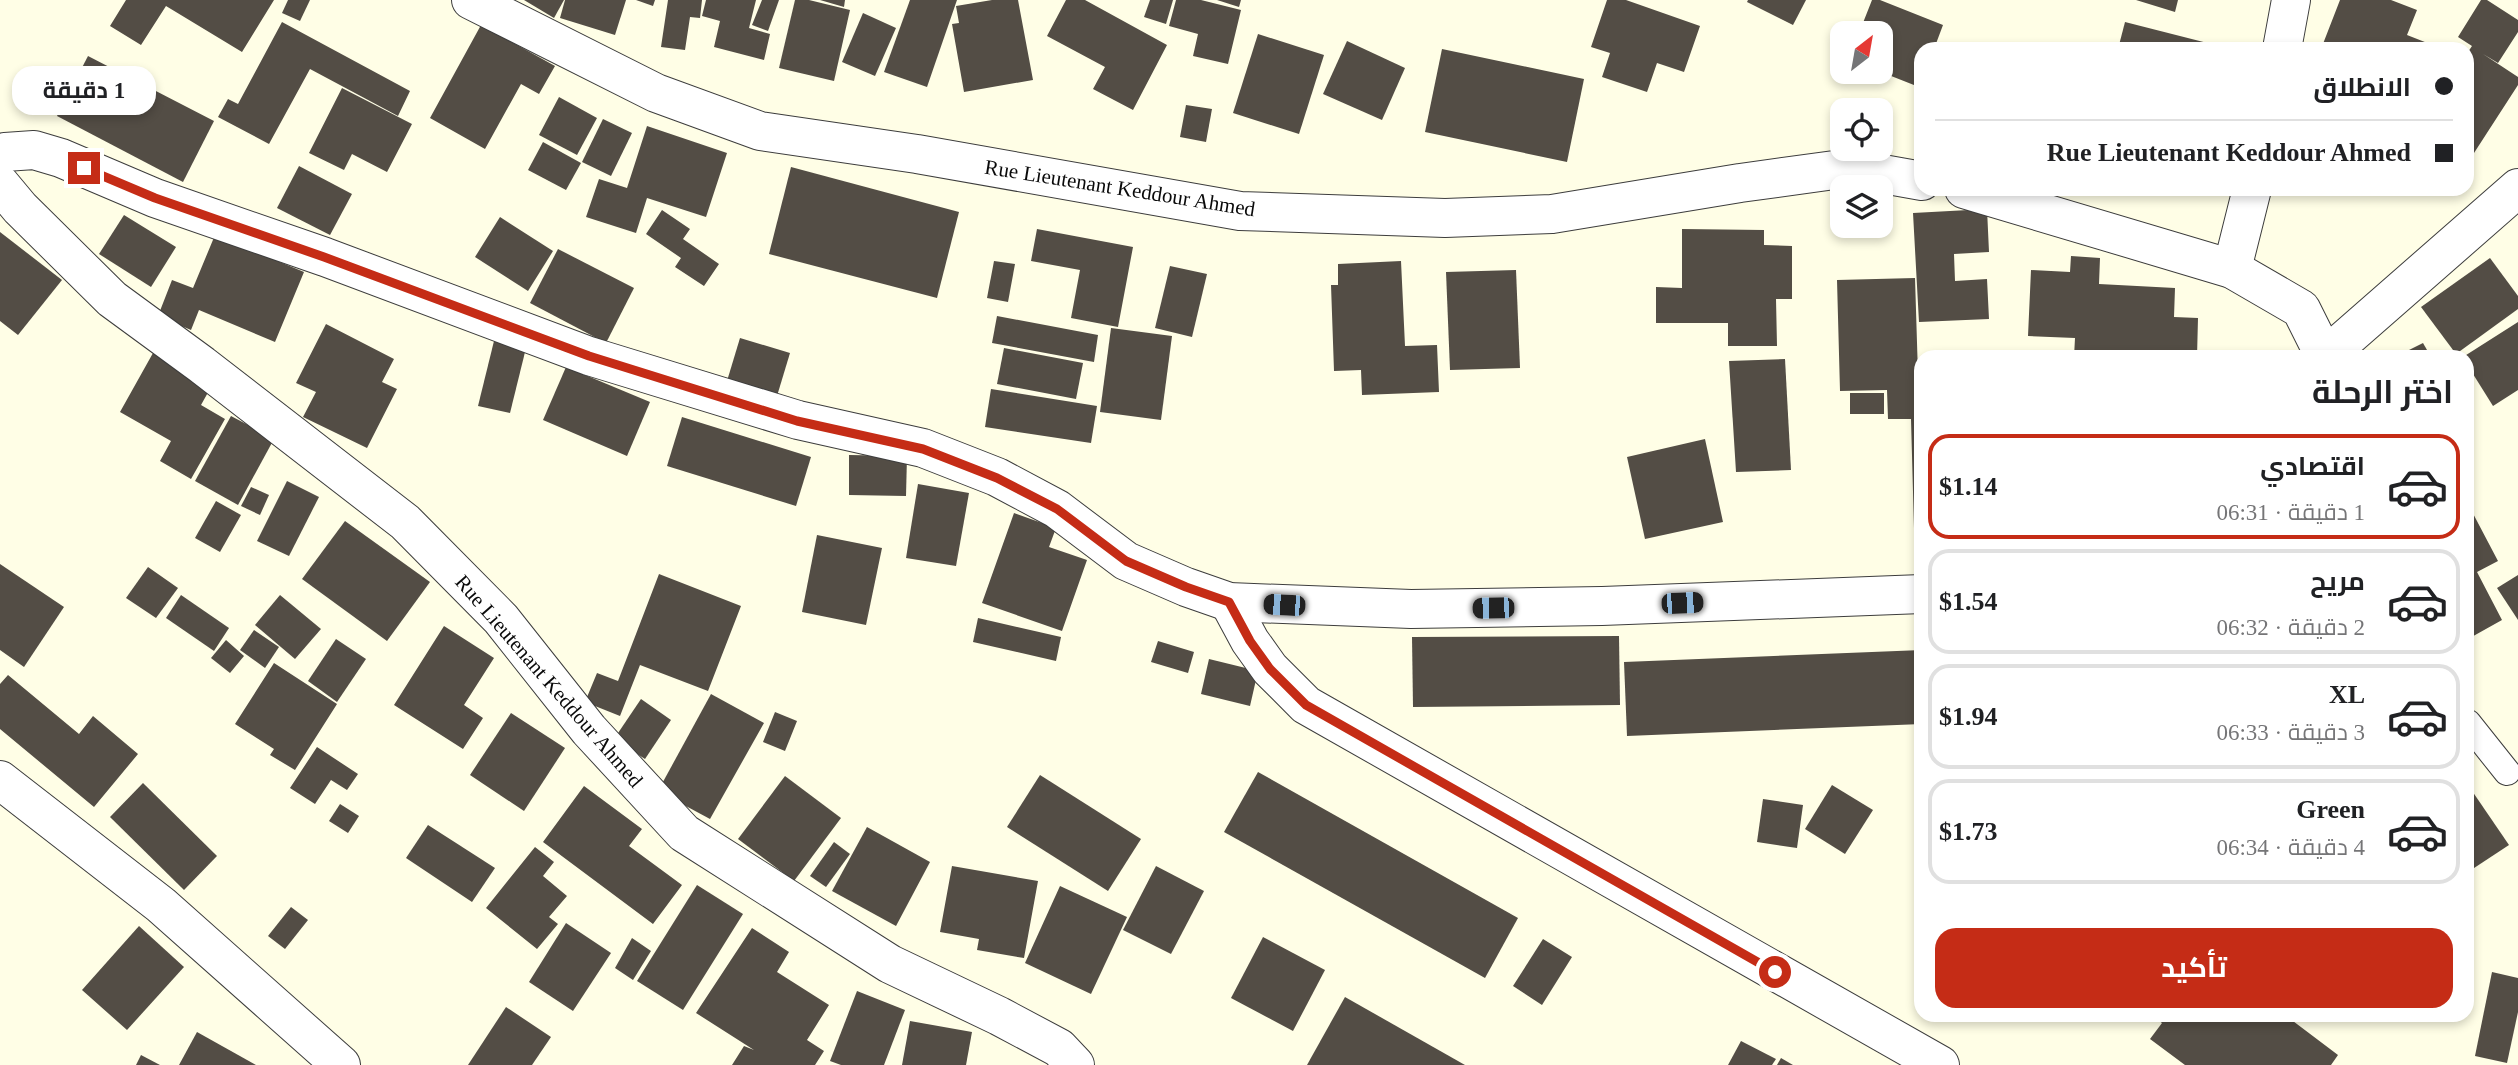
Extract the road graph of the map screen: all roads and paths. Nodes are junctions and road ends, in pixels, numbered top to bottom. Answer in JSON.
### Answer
{"nodes":[{"id":1,"x":471,"y":0,"type":"edge"},
{"id":2,"x":2291,"y":0,"type":"edge"},
{"id":3,"x":2282,"y":42,"type":"edge"},
{"id":4,"x":0,"y":156,"type":"edge"},
{"id":5,"x":1914,"y":180,"type":"edge"},
{"id":6,"x":0,"y":184,"type":"edge"},
{"id":7,"x":2518,"y":188,"type":"edge"},
{"id":8,"x":1988,"y":196,"type":"edge"},
{"id":9,"x":2250,"y":196,"type":"edge"},
{"id":10,"x":2232,"y":268,"type":"junction"},
{"id":11,"x":2322,"y":350,"type":"edge"},
{"id":12,"x":2333,"y":350,"type":"edge"},
{"id":13,"x":1914,"y":594,"type":"edge"},
{"id":14,"x":1229,"y":602,"type":"junction"},
{"id":15,"x":2474,"y":731,"type":"edge"},
{"id":16,"x":2507,"y":772,"type":"dead end"},
{"id":17,"x":0,"y":780,"type":"edge"},
{"id":18,"x":341,"y":1065,"type":"edge"},
{"id":19,"x":1075,"y":1065,"type":"edge"},
{"id":20,"x":1940,"y":1065,"type":"edge"}],
"edges":[{"from":1,"to":5,"type":"street","name":"Rue Lieutenant Keddour Ahmed"},
{"from":2,"to":3,"type":"street"},
{"from":4,"to":14,"type":"street"},
{"from":6,"to":19,"type":"street","name":"Rue Lieutenant Keddour Ahmed"},
{"from":7,"to":12,"type":"street"},
{"from":8,"to":10,"type":"street"},
{"from":9,"to":10,"type":"street"},
{"from":10,"to":11,"type":"street"},
{"from":13,"to":14,"type":"street"},
{"from":14,"to":20,"type":"street"},
{"from":15,"to":16,"type":"lane"},
{"from":17,"to":18,"type":"street"}]}
